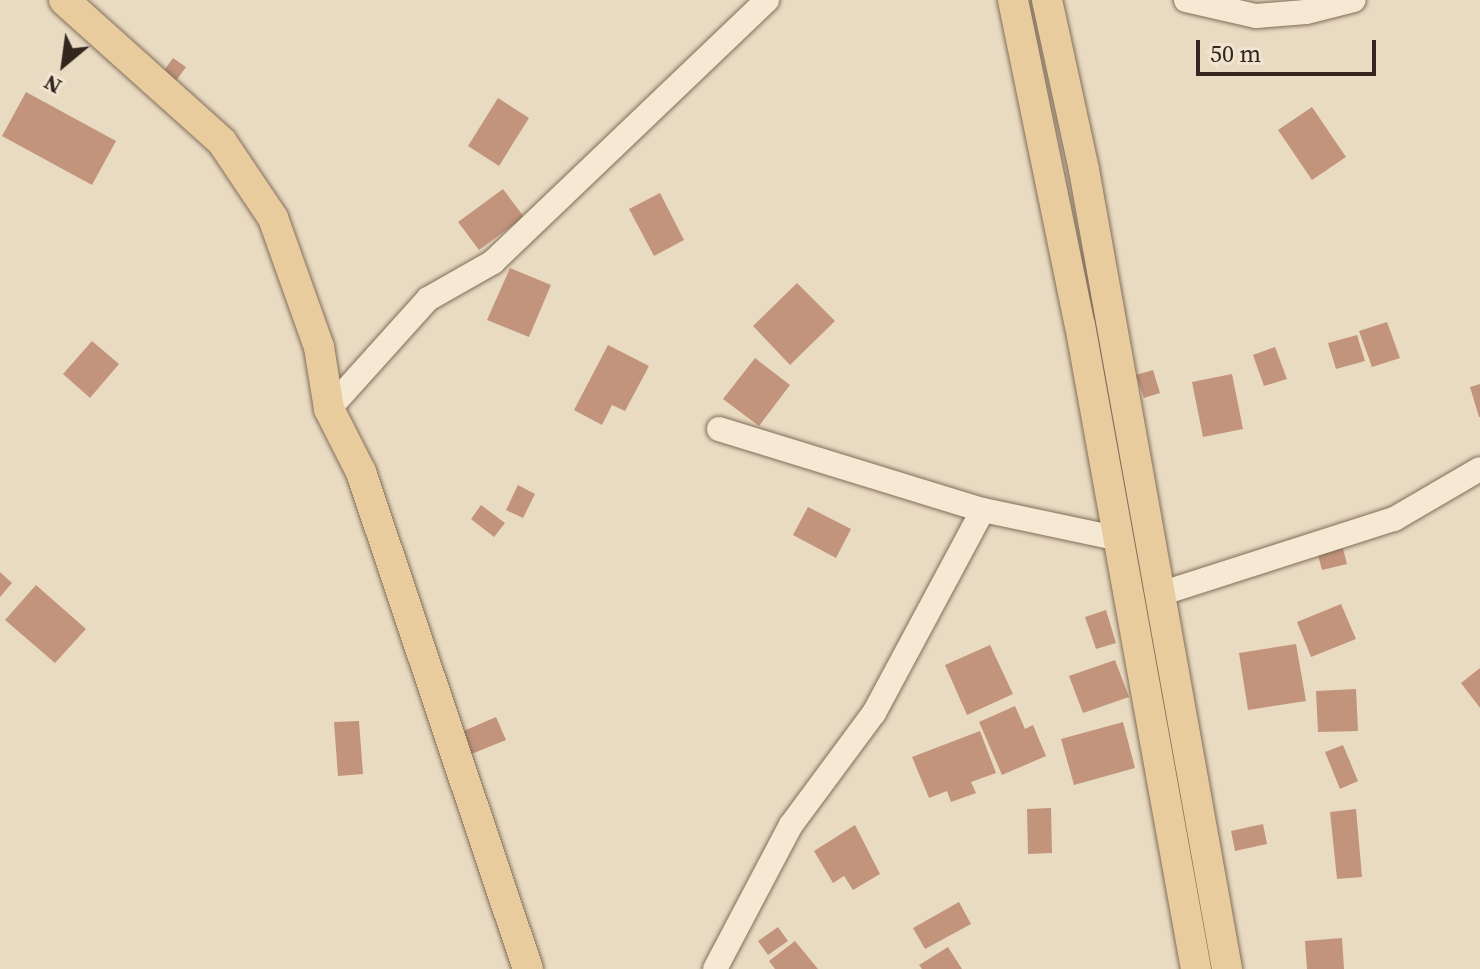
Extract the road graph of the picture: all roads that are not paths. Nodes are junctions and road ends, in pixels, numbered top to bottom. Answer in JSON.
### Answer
{"nodes":[{"id":1,"x":64,"y":0,"type":"edge"},
{"id":2,"x":767,"y":0,"type":"edge"},
{"id":3,"x":1013,"y":0,"type":"edge"},
{"id":4,"x":1047,"y":0,"type":"edge"},
{"id":5,"x":1186,"y":0,"type":"edge"},
{"id":6,"x":1354,"y":0,"type":"edge"},
{"id":7,"x":329,"y":409,"type":"junction"},
{"id":8,"x":719,"y":429,"type":"dead end"},
{"id":9,"x":1480,"y":469,"type":"edge"},
{"id":10,"x":983,"y":510,"type":"junction"},
{"id":11,"x":1120,"y":539,"type":"junction"},
{"id":12,"x":1160,"y":594,"type":"junction"},
{"id":13,"x":528,"y":969,"type":"edge"},
{"id":14,"x":715,"y":969,"type":"edge"},
{"id":15,"x":1196,"y":969,"type":"edge"},
{"id":16,"x":1227,"y":969,"type":"edge"}],
"edges":[{"from":1,"to":7,"type":"main road"},
{"from":2,"to":7,"type":"street"},
{"from":3,"to":11,"type":"main road"},
{"from":4,"to":12,"type":"main road"},
{"from":5,"to":6,"type":"street"},
{"from":7,"to":13,"type":"main road"},
{"from":8,"to":10,"type":"street"},
{"from":9,"to":12,"type":"street"},
{"from":10,"to":11,"type":"street"},
{"from":10,"to":14,"type":"street"},
{"from":11,"to":15,"type":"main road"},
{"from":12,"to":16,"type":"main road"}]}
